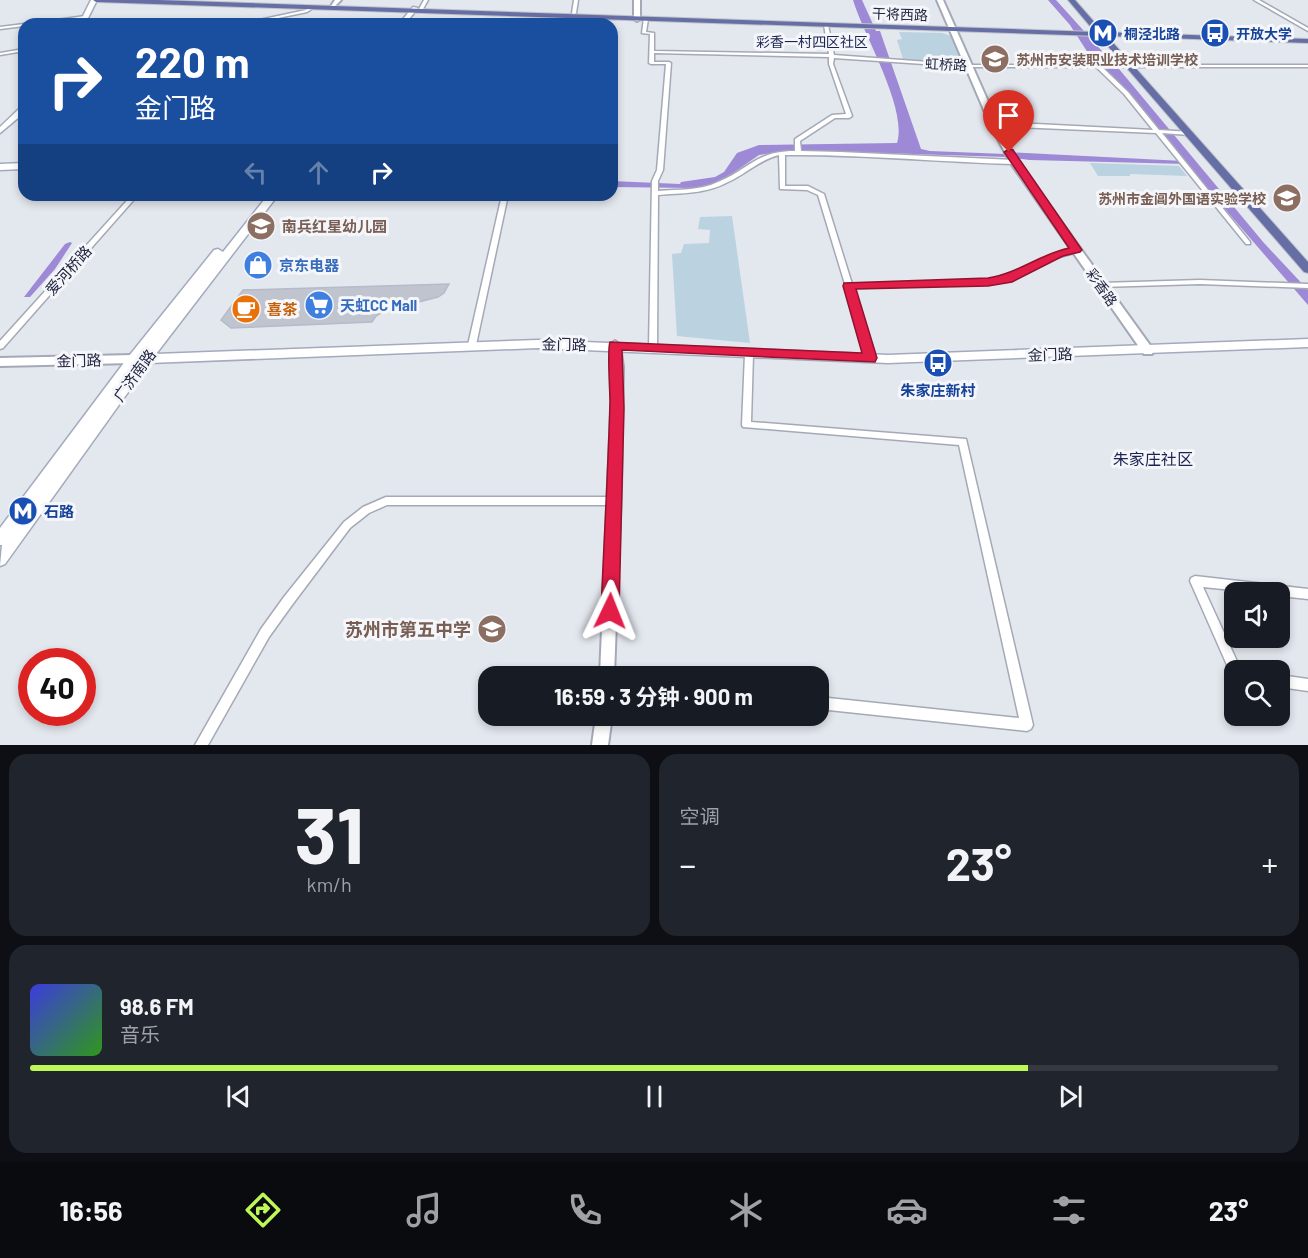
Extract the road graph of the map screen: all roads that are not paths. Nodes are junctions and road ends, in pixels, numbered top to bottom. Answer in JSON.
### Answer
{"nodes":[{"id":1,"x":97,"y":0,"type":"edge"},
{"id":2,"x":197,"y":0,"type":"edge"},
{"id":3,"x":426,"y":0,"type":"edge"},
{"id":4,"x":576,"y":0,"type":"edge"},
{"id":5,"x":637,"y":0,"type":"edge"},
{"id":6,"x":940,"y":0,"type":"edge"},
{"id":7,"x":1071,"y":0,"type":"edge"},
{"id":8,"x":1076,"y":0,"type":"edge"},
{"id":9,"x":1256,"y":0,"type":"edge"},
{"id":10,"x":336,"y":2,"type":"edge"},
{"id":11,"x":280,"y":5,"type":"junction"},
{"id":12,"x":311,"y":8,"type":"junction"},
{"id":13,"x":416,"y":10,"type":"junction"},
{"id":14,"x":574,"y":13,"type":"junction"},
{"id":15,"x":638,"y":17,"type":"junction"},
{"id":16,"x":87,"y":18,"type":"edge"},
{"id":17,"x":272,"y":18,"type":"edge"},
{"id":18,"x":408,"y":18,"type":"edge"},
{"id":19,"x":411,"y":18,"type":"edge"},
{"id":20,"x":646,"y":19,"type":"junction"},
{"id":21,"x":860,"y":24,"type":"junction"},
{"id":22,"x":826,"y":25,"type":"junction"},
{"id":23,"x":18,"y":26,"type":"edge"},
{"id":24,"x":0,"y":28,"type":"edge"},
{"id":25,"x":952,"y":28,"type":"junction"},
{"id":26,"x":1308,"y":30,"type":"edge"},
{"id":27,"x":1104,"y":33,"type":"junction"},
{"id":28,"x":1308,"y":39,"type":"edge"},
{"id":29,"x":18,"y":51,"type":"edge"},
{"id":30,"x":652,"y":52,"type":"junction"},
{"id":31,"x":0,"y":54,"type":"edge"},
{"id":32,"x":832,"y":56,"type":"junction"},
{"id":33,"x":1099,"y":65,"type":"junction"},
{"id":34,"x":969,"y":66,"type":"junction"},
{"id":35,"x":1134,"y":66,"type":"junction"},
{"id":36,"x":1308,"y":66,"type":"edge"},
{"id":37,"x":18,"y":107,"type":"edge"},
{"id":38,"x":18,"y":114,"type":"edge"},
{"id":39,"x":0,"y":123,"type":"edge"},
{"id":40,"x":994,"y":124,"type":"junction"},
{"id":41,"x":0,"y":131,"type":"edge"},
{"id":42,"x":1159,"y":132,"type":"junction"},
{"id":43,"x":1189,"y":134,"type":"junction"},
{"id":44,"x":798,"y":150,"type":"junction"},
{"id":45,"x":782,"y":153,"type":"junction"},
{"id":46,"x":1014,"y":162,"type":"junction"},
{"id":47,"x":18,"y":166,"type":"edge"},
{"id":48,"x":0,"y":167,"type":"edge"},
{"id":49,"x":655,"y":193,"type":"junction"},
{"id":50,"x":130,"y":201,"type":"edge"},
{"id":51,"x":259,"y":201,"type":"edge"},
{"id":52,"x":268,"y":201,"type":"edge"},
{"id":53,"x":503,"y":201,"type":"edge"},
{"id":54,"x":1248,"y":243,"type":"dead end"},
{"id":55,"x":1076,"y":250,"type":"junction"},
{"id":56,"x":1308,"y":260,"type":"edge"},
{"id":57,"x":1308,"y":269,"type":"edge"},
{"id":58,"x":1101,"y":285,"type":"junction"},
{"id":59,"x":849,"y":286,"type":"junction"},
{"id":60,"x":1306,"y":286,"type":"edge"},
{"id":61,"x":1308,"y":343,"type":"edge"},
{"id":62,"x":472,"y":345,"type":"junction"},
{"id":63,"x":615,"y":345,"type":"junction"},
{"id":64,"x":0,"y":346,"type":"edge"},
{"id":65,"x":653,"y":348,"type":"junction"},
{"id":66,"x":1148,"y":351,"type":"junction"},
{"id":67,"x":749,"y":354,"type":"junction"},
{"id":68,"x":871,"y":358,"type":"junction"},
{"id":69,"x":139,"y":359,"type":"junction"},
{"id":70,"x":0,"y":362,"type":"edge"},
{"id":71,"x":615,"y":501,"type":"junction"},
{"id":72,"x":0,"y":539,"type":"edge"},
{"id":73,"x":0,"y":559,"type":"edge"},
{"id":74,"x":1308,"y":594,"type":"edge"},
{"id":75,"x":1231,"y":660,"type":"edge"},
{"id":76,"x":607,"y":666,"type":"edge"},
{"id":77,"x":1290,"y":682,"type":"edge"},
{"id":78,"x":1308,"y":685,"type":"edge"},
{"id":79,"x":829,"y":704,"type":"edge"},
{"id":80,"x":603,"y":726,"type":"edge"},
{"id":81,"x":201,"y":745,"type":"edge"},
{"id":82,"x":600,"y":745,"type":"edge"}],
"edges":[{"from":1,"to":11,"type":"main road","name":"干将西路"},
{"from":1,"to":16,"type":"main road"},
{"from":2,"to":11,"type":"main road","name":"干将西路"},
{"from":3,"to":13,"type":"street"},
{"from":4,"to":14,"type":"street"},
{"from":5,"to":15,"type":"street"},
{"from":6,"to":25,"type":"street","name":"彩香路"},
{"from":7,"to":27,"type":"main road"},
{"from":8,"to":27,"type":"main road"},
{"from":9,"to":26,"type":"street"},
{"from":10,"to":11,"type":"main road","name":"干将西路"},
{"from":10,"to":13,"type":"main road","name":"干将西路"},
{"from":11,"to":12,"type":"main road","name":"干将西路"},
{"from":12,"to":13,"type":"main road","name":"干将西路"},
{"from":12,"to":17,"type":"street"},
{"from":13,"to":14,"type":"main road","name":"干将西路"},
{"from":13,"to":15,"type":"main road","name":"干将西路"},
{"from":13,"to":18,"type":"main road"},
{"from":13,"to":19,"type":"main road"},
{"from":14,"to":15,"type":"main road","name":"干将西路"},
{"from":15,"to":20,"type":"main road","name":"干将西路"},
{"from":15,"to":21,"type":"main road","name":"干将西路"},
{"from":20,"to":22,"type":"main road","name":"干将西路"},
{"from":20,"to":30,"type":"street"},
{"from":21,"to":22,"type":"main road","name":"干将西路"},
{"from":21,"to":25,"type":"main road","name":"干将西路"},
{"from":22,"to":32,"type":"street"},
{"from":23,"to":24,"type":"street"},
{"from":25,"to":27,"type":"main road","name":"干将西路"},
{"from":25,"to":34,"type":"street","name":"彩香路"},
{"from":27,"to":28,"type":"main road","name":"干将西路"},
{"from":27,"to":35,"type":"main road"},
{"from":29,"to":31,"type":"street"},
{"from":30,"to":32,"type":"street","name":"虹桥路"},
{"from":30,"to":49,"type":"street"},
{"from":32,"to":34,"type":"street","name":"虹桥路"},
{"from":32,"to":44,"type":"street"},
{"from":33,"to":34,"type":"street","name":"虹桥路"},
{"from":33,"to":35,"type":"street","name":"虹桥路"},
{"from":33,"to":42,"type":"street"},
{"from":34,"to":40,"type":"street","name":"彩香路"},
{"from":35,"to":36,"type":"street","name":"虹桥路"},
{"from":35,"to":43,"type":"main road"},
{"from":35,"to":56,"type":"main road"},
{"from":37,"to":39,"type":"main road"},
{"from":38,"to":41,"type":"main road"},
{"from":40,"to":42,"type":"street"},
{"from":40,"to":46,"type":"street","name":"彩香路"},
{"from":42,"to":43,"type":"street"},
{"from":42,"to":54,"type":"street"},
{"from":43,"to":57,"type":"main road"},
{"from":44,"to":45,"type":"street"},
{"from":44,"to":46,"type":"street"},
{"from":45,"to":49,"type":"street"},
{"from":45,"to":59,"type":"street"},
{"from":46,"to":55,"type":"street","name":"彩香路"},
{"from":47,"to":48,"type":"main road"},
{"from":49,"to":65,"type":"street"},
{"from":50,"to":64,"type":"street","name":"爱河桥路"},
{"from":51,"to":69,"type":"main road","name":"广济南路"},
{"from":52,"to":69,"type":"main road","name":"广济南路"},
{"from":53,"to":62,"type":"street"},
{"from":55,"to":58,"type":"street","name":"彩香路"},
{"from":55,"to":59,"type":"street"},
{"from":58,"to":60,"type":"street"},
{"from":58,"to":66,"type":"street","name":"彩香路"},
{"from":59,"to":68,"type":"street"},
{"from":61,"to":66,"type":"main road","name":"金门路"},
{"from":62,"to":63,"type":"main road","name":"金门路"},
{"from":62,"to":69,"type":"main road","name":"金门路"},
{"from":63,"to":65,"type":"main road","name":"金门路"},
{"from":63,"to":71,"type":"street"},
{"from":65,"to":67,"type":"main road","name":"金门路"},
{"from":66,"to":68,"type":"main road","name":"金门路"},
{"from":67,"to":68,"type":"main road","name":"金门路"},
{"from":67,"to":79,"type":"street"},
{"from":69,"to":70,"type":"street","name":"金门路"},
{"from":69,"to":72,"type":"main road","name":"广济南路"},
{"from":69,"to":73,"type":"main road","name":"广济南路"},
{"from":71,"to":76,"type":"street"},
{"from":71,"to":81,"type":"street"},
{"from":74,"to":75,"type":"street"},
{"from":77,"to":78,"type":"street"},
{"from":80,"to":82,"type":"street"}]}
